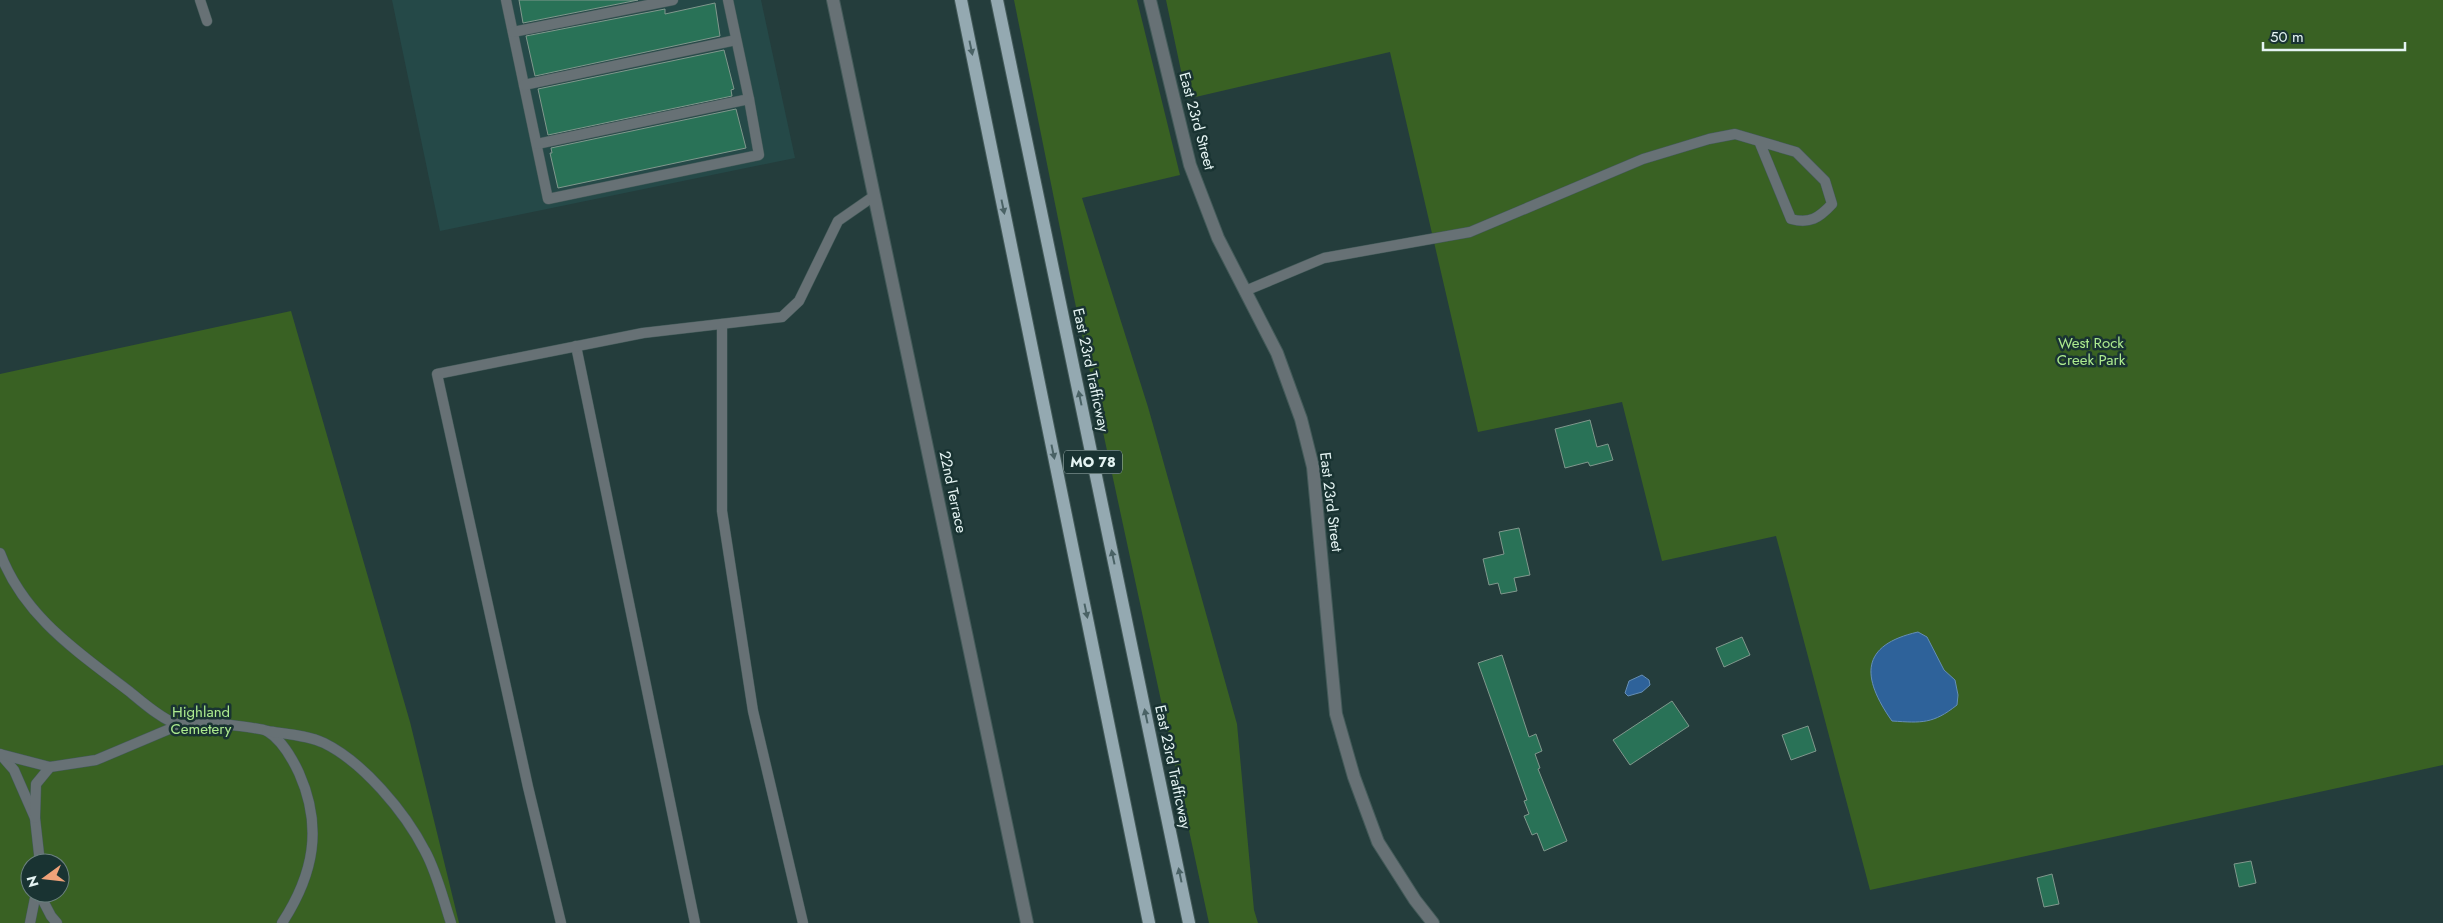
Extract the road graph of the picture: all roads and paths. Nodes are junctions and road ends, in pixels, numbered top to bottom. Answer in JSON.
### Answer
{"nodes":[{"id":1,"x":200,"y":0,"type":"edge"},
{"id":2,"x":506,"y":0,"type":"edge"},
{"id":3,"x":673,"y":0,"type":"edge"},
{"id":4,"x":728,"y":0,"type":"edge"},
{"id":5,"x":833,"y":0,"type":"edge"},
{"id":6,"x":961,"y":0,"type":"edge"},
{"id":7,"x":997,"y":0,"type":"edge"},
{"id":8,"x":1150,"y":0,"type":"edge"},
{"id":9,"x":207,"y":21,"type":"dead end"},
{"id":10,"x":513,"y":32,"type":"junction"},
{"id":11,"x":736,"y":40,"type":"junction"},
{"id":12,"x":524,"y":85,"type":"junction"},
{"id":13,"x":749,"y":99,"type":"junction"},
{"id":14,"x":1759,"y":141,"type":"junction"},
{"id":15,"x":537,"y":144,"type":"junction"},
{"id":16,"x":874,"y":196,"type":"junction"},
{"id":17,"x":1245,"y":291,"type":"junction"},
{"id":18,"x":722,"y":324,"type":"junction"},
{"id":19,"x":576,"y":346,"type":"junction"},
{"id":20,"x":0,"y":553,"type":"edge"},
{"id":21,"x":179,"y":725,"type":"junction"},
{"id":22,"x":266,"y":730,"type":"junction"},
{"id":23,"x":0,"y":754,"type":"edge"},
{"id":24,"x":50,"y":767,"type":"junction"},
{"id":25,"x":35,"y":818,"type":"junction"},
{"id":26,"x":39,"y":853,"type":"edge"},
{"id":27,"x":35,"y":903,"type":"edge"},
{"id":28,"x":43,"y":903,"type":"edge"},
{"id":29,"x":30,"y":923,"type":"edge"},
{"id":30,"x":58,"y":923,"type":"edge"},
{"id":31,"x":282,"y":923,"type":"edge"},
{"id":32,"x":451,"y":923,"type":"edge"},
{"id":33,"x":562,"y":923,"type":"edge"},
{"id":34,"x":695,"y":923,"type":"edge"},
{"id":35,"x":803,"y":923,"type":"edge"},
{"id":36,"x":1027,"y":923,"type":"edge"},
{"id":37,"x":1149,"y":923,"type":"edge"},
{"id":38,"x":1190,"y":923,"type":"edge"},
{"id":39,"x":1433,"y":923,"type":"edge"}],
"edges":[{"from":1,"to":9,"type":"lane"},
{"from":2,"to":10,"type":"lane"},
{"from":3,"to":10,"type":"lane"},
{"from":4,"to":11,"type":"lane"},
{"from":5,"to":16,"type":"street","name":"22nd Terrace"},
{"from":6,"to":37,"type":"main road","number":"MO 78","one_way":true},
{"from":38,"to":7,"type":"main road","name":"East 23rd Trafficway","number":"MO 78","one_way":true},
{"from":8,"to":17,"type":"street","name":"East 23rd Street"},
{"from":10,"to":12,"type":"lane"},
{"from":11,"to":12,"type":"lane"},
{"from":11,"to":13,"type":"lane"},
{"from":12,"to":15,"type":"lane"},
{"from":13,"to":15,"type":"lane"},
{"from":13,"to":15,"type":"lane"},
{"from":14,"to":14,"type":"lane"},
{"from":14,"to":17,"type":"lane"},
{"from":16,"to":18,"type":"lane"},
{"from":16,"to":36,"type":"street","name":"22nd Terrace"},
{"from":17,"to":39,"type":"street","name":"East 23rd Street"},
{"from":18,"to":19,"type":"lane"},
{"from":18,"to":35,"type":"lane"},
{"from":19,"to":33,"type":"lane"},
{"from":19,"to":34,"type":"lane"},
{"from":20,"to":21,"type":"lane"},
{"from":21,"to":22,"type":"lane"},
{"from":21,"to":24,"type":"lane"},
{"from":22,"to":31,"type":"lane"},
{"from":22,"to":32,"type":"lane"},
{"from":23,"to":24,"type":"lane"},
{"from":23,"to":25,"type":"lane"},
{"from":24,"to":25,"type":"lane"},
{"from":25,"to":26,"type":"lane"},
{"from":27,"to":29,"type":"lane"},
{"from":28,"to":30,"type":"lane"}]}
